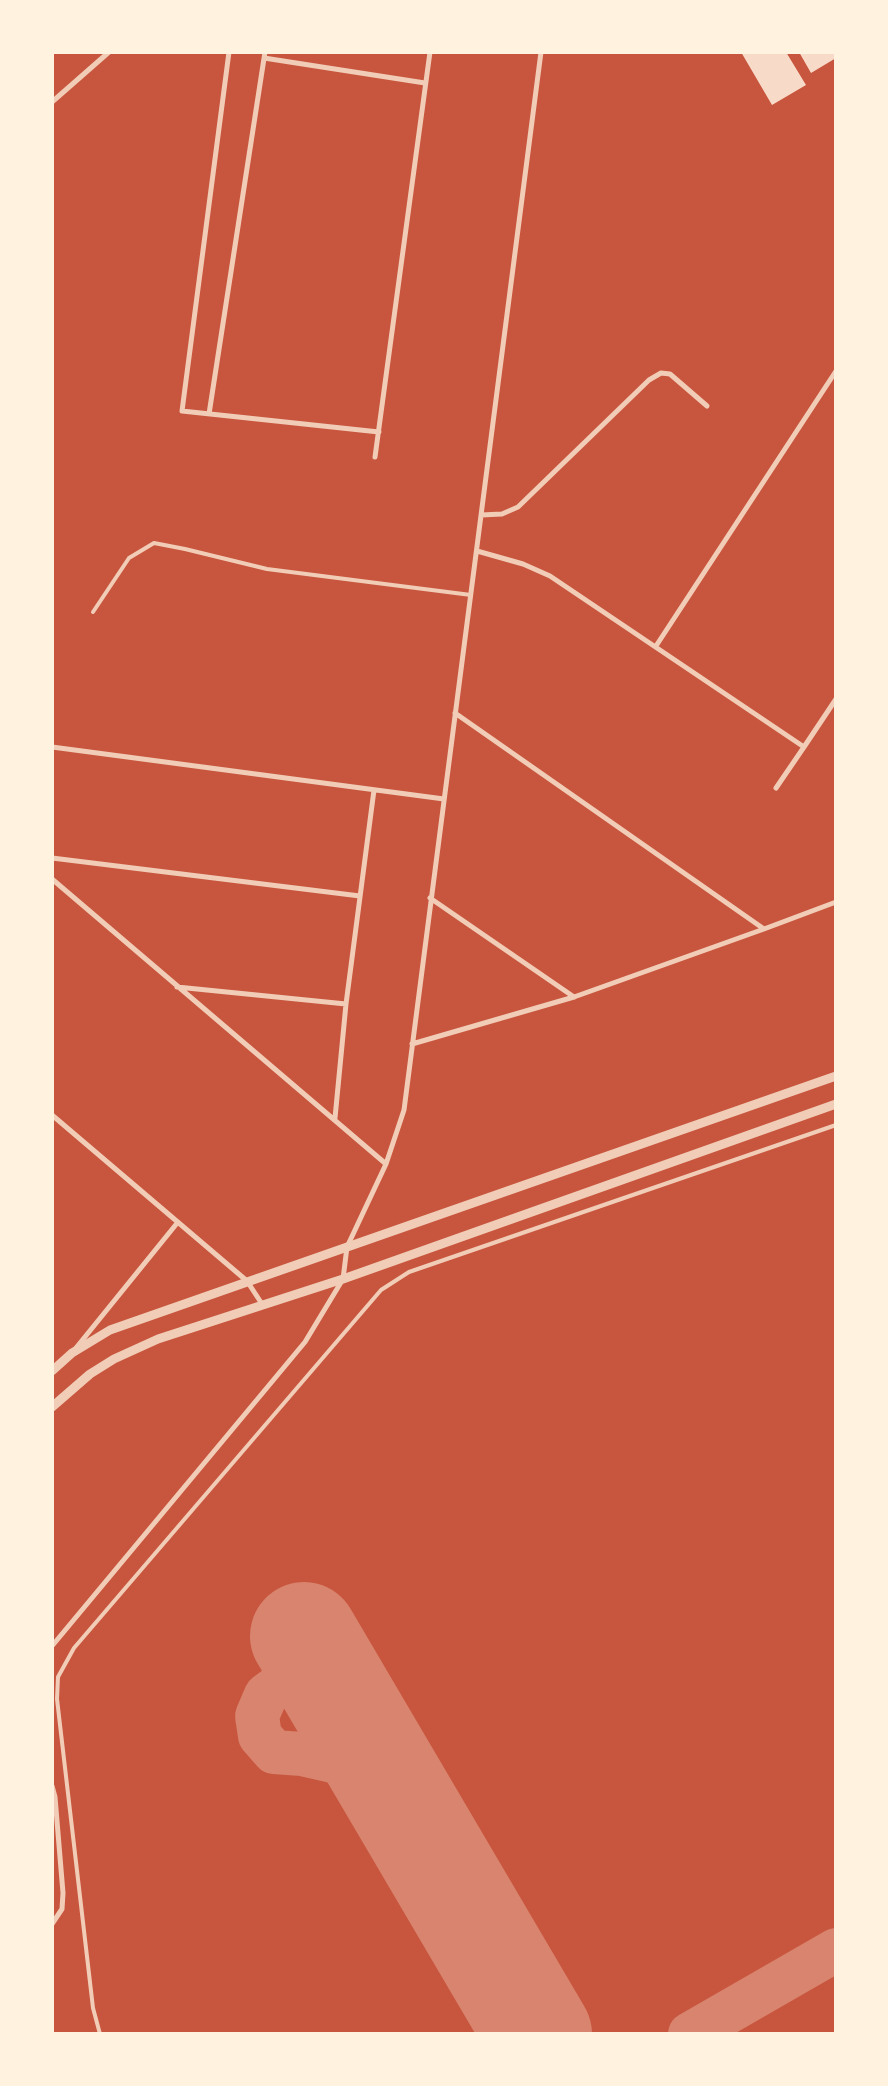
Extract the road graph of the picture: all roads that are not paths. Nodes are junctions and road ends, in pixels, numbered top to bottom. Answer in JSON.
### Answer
{"nodes":[{"id":1,"x":109,"y":52,"type":"edge"},
{"id":2,"x":229,"y":52,"type":"edge"},
{"id":3,"x":430,"y":52,"type":"edge"},
{"id":4,"x":541,"y":52,"type":"edge"},
{"id":5,"x":265,"y":55,"type":"edge"},
{"id":6,"x":425,"y":83,"type":"junction"},
{"id":7,"x":52,"y":102,"type":"edge"},
{"id":8,"x":836,"y":372,"type":"edge"},
{"id":9,"x":707,"y":406,"type":"dead end"},
{"id":10,"x":209,"y":414,"type":"junction"},
{"id":11,"x":379,"y":432,"type":"junction"},
{"id":12,"x":375,"y":457,"type":"dead end"},
{"id":13,"x":481,"y":515,"type":"junction"},
{"id":14,"x":477,"y":551,"type":"junction"},
{"id":15,"x":471,"y":595,"type":"junction"},
{"id":16,"x":93,"y":612,"type":"dead end"},
{"id":17,"x":656,"y":646,"type":"junction"},
{"id":18,"x":836,"y":699,"type":"edge"},
{"id":19,"x":455,"y":713,"type":"junction"},
{"id":20,"x":52,"y":747,"type":"edge"},
{"id":21,"x":804,"y":747,"type":"junction"},
{"id":22,"x":776,"y":788,"type":"dead end"},
{"id":23,"x":374,"y":790,"type":"junction"},
{"id":24,"x":444,"y":799,"type":"junction"},
{"id":25,"x":52,"y":858,"type":"edge"},
{"id":26,"x":52,"y":879,"type":"edge"},
{"id":27,"x":360,"y":896,"type":"junction"},
{"id":28,"x":430,"y":898,"type":"junction"},
{"id":29,"x":836,"y":902,"type":"edge"},
{"id":30,"x":764,"y":928,"type":"junction"},
{"id":31,"x":177,"y":987,"type":"junction"},
{"id":32,"x":574,"y":998,"type":"junction"},
{"id":33,"x":346,"y":1004,"type":"junction"},
{"id":34,"x":412,"y":1044,"type":"junction"},
{"id":35,"x":836,"y":1076,"type":"edge"},
{"id":36,"x":836,"y":1104,"type":"edge"},
{"id":37,"x":52,"y":1115,"type":"edge"},
{"id":38,"x":335,"y":1118,"type":"junction"},
{"id":39,"x":836,"y":1125,"type":"edge"},
{"id":40,"x":386,"y":1164,"type":"junction"},
{"id":41,"x":178,"y":1222,"type":"junction"},
{"id":42,"x":347,"y":1246,"type":"junction"},
{"id":43,"x":343,"y":1279,"type":"junction"},
{"id":44,"x":247,"y":1281,"type":"junction"},
{"id":45,"x":262,"y":1304,"type":"junction"},
{"id":46,"x":72,"y":1352,"type":"junction"},
{"id":47,"x":52,"y":1371,"type":"edge"},
{"id":48,"x":52,"y":1407,"type":"edge"},
{"id":49,"x":52,"y":1646,"type":"edge"},
{"id":50,"x":52,"y":1786,"type":"edge"},
{"id":51,"x":52,"y":1924,"type":"edge"},
{"id":52,"x":100,"y":2034,"type":"edge"}],
"edges":[{"from":1,"to":7,"type":"street"},
{"from":2,"to":10,"type":"street"},
{"from":3,"to":6,"type":"street"},
{"from":4,"to":13,"type":"street"},
{"from":5,"to":6,"type":"street"},
{"from":5,"to":10,"type":"street"},
{"from":6,"to":11,"type":"street"},
{"from":8,"to":17,"type":"street"},
{"from":9,"to":13,"type":"street"},
{"from":10,"to":11,"type":"street"},
{"from":11,"to":12,"type":"street"},
{"from":13,"to":14,"type":"street"},
{"from":14,"to":15,"type":"street"},
{"from":14,"to":17,"type":"street"},
{"from":15,"to":16,"type":"lane"},
{"from":15,"to":19,"type":"street"},
{"from":17,"to":21,"type":"street"},
{"from":18,"to":21,"type":"street"},
{"from":19,"to":24,"type":"street"},
{"from":19,"to":30,"type":"street"},
{"from":20,"to":23,"type":"street"},
{"from":21,"to":22,"type":"street"},
{"from":23,"to":24,"type":"street"},
{"from":23,"to":27,"type":"street"},
{"from":24,"to":28,"type":"street"},
{"from":25,"to":27,"type":"street"},
{"from":26,"to":31,"type":"street"},
{"from":27,"to":33,"type":"street"},
{"from":28,"to":32,"type":"street"},
{"from":28,"to":34,"type":"street"},
{"from":29,"to":30,"type":"street"},
{"from":30,"to":32,"type":"street"},
{"from":31,"to":33,"type":"street"},
{"from":31,"to":38,"type":"street"},
{"from":32,"to":34,"type":"street"},
{"from":33,"to":38,"type":"street"},
{"from":34,"to":40,"type":"street"},
{"from":35,"to":42,"type":"street"},
{"from":36,"to":43,"type":"street"},
{"from":37,"to":41,"type":"street"},
{"from":38,"to":40,"type":"street"},
{"from":39,"to":52,"type":"lane"},
{"from":40,"to":42,"type":"street"},
{"from":41,"to":44,"type":"street"},
{"from":41,"to":46,"type":"street"},
{"from":42,"to":43,"type":"street"},
{"from":42,"to":44,"type":"street"},
{"from":43,"to":45,"type":"street"},
{"from":43,"to":49,"type":"street"},
{"from":44,"to":45,"type":"street"},
{"from":44,"to":46,"type":"street"},
{"from":45,"to":48,"type":"street"},
{"from":46,"to":47,"type":"street"},
{"from":50,"to":51,"type":"street"}]}
